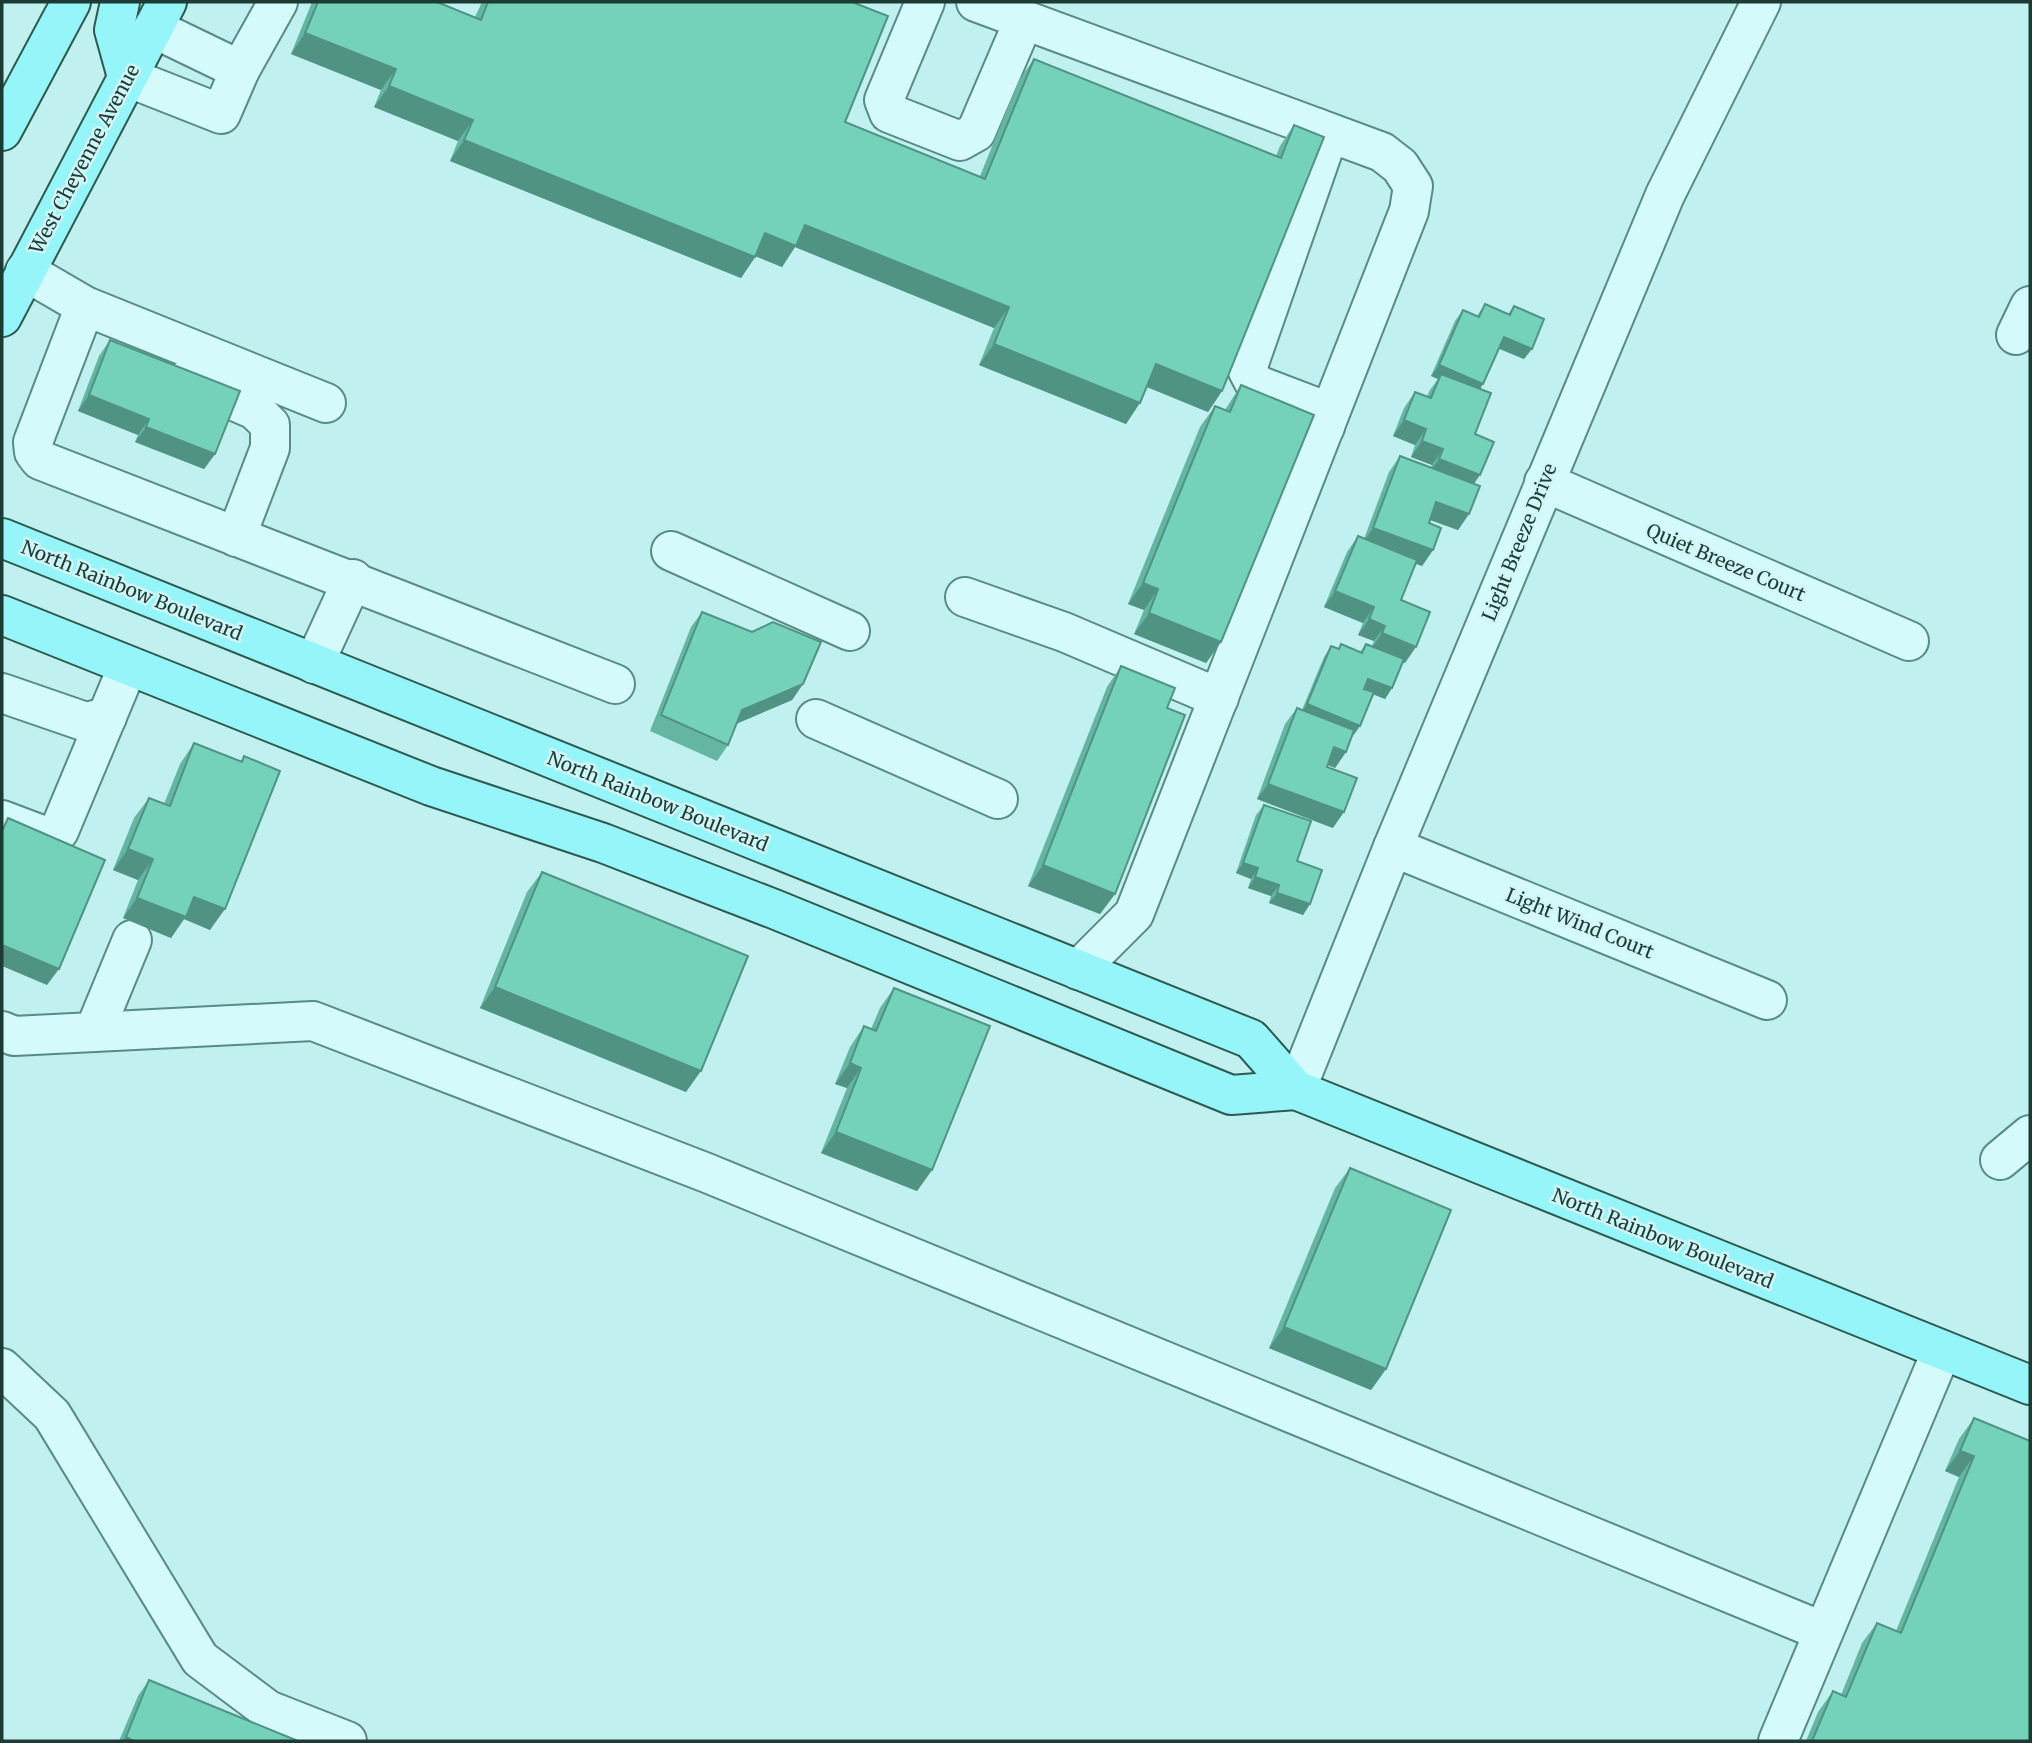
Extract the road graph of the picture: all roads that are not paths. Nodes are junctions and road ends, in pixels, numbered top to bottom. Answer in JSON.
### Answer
{"nodes":[{"id":1,"x":71,"y":2,"type":"edge"},
{"id":2,"x":120,"y":2,"type":"edge"},
{"id":3,"x":278,"y":2,"type":"edge"},
{"id":4,"x":925,"y":2,"type":"edge"},
{"id":5,"x":976,"y":2,"type":"edge"},
{"id":6,"x":1761,"y":2,"type":"edge"},
{"id":7,"x":160,"y":15,"type":"edge"},
{"id":8,"x":1024,"y":20,"type":"junction"},
{"id":9,"x":240,"y":69,"type":"junction"},
{"id":10,"x":127,"y":77,"type":"junction"},
{"id":11,"x":1317,"y":128,"type":"junction"},
{"id":12,"x":2,"y":131,"type":"edge"},
{"id":13,"x":25,"y":271,"type":"junction"},
{"id":14,"x":85,"y":306,"type":"junction"},
{"id":15,"x":2,"y":317,"type":"edge"},
{"id":16,"x":137,"y":326,"type":"junction"},
{"id":17,"x":326,"y":403,"type":"dead end"},
{"id":18,"x":1325,"y":426,"type":"junction"},
{"id":19,"x":1544,"y":482,"type":"junction"},
{"id":20,"x":236,"y":537,"type":"junction"},
{"id":21,"x":2,"y":538,"type":"edge"},
{"id":22,"x":671,"y":551,"type":"dead end"},
{"id":23,"x":353,"y":579,"type":"junction"},
{"id":24,"x":965,"y":597,"type":"dead end"},
{"id":25,"x":2,"y":615,"type":"edge"},
{"id":26,"x":850,"y":631,"type":"dead end"},
{"id":27,"x":1909,"y":641,"type":"dead end"},
{"id":28,"x":314,"y":664,"type":"junction"},
{"id":29,"x":128,"y":666,"type":"junction"},
{"id":30,"x":615,"y":684,"type":"dead end"},
{"id":31,"x":2,"y":693,"type":"edge"},
{"id":32,"x":1219,"y":698,"type":"junction"},
{"id":33,"x":107,"y":717,"type":"junction"},
{"id":34,"x":816,"y":719,"type":"dead end"},
{"id":35,"x":998,"y":799,"type":"dead end"},
{"id":36,"x":2,"y":820,"type":"edge"},
{"id":37,"x":1393,"y":847,"type":"junction"},
{"id":38,"x":856,"y":881,"type":"junction"},
{"id":39,"x":813,"y":925,"type":"junction"},
{"id":40,"x":849,"y":939,"type":"junction"},
{"id":41,"x":132,"y":940,"type":"dead end"},
{"id":42,"x":1078,"y":970,"type":"junction"},
{"id":43,"x":1767,"y":1000,"type":"dead end"},
{"id":44,"x":2,"y":1031,"type":"edge"},
{"id":45,"x":94,"y":1032,"type":"junction"},
{"id":46,"x":1296,"y":1090,"type":"junction"},
{"id":47,"x":2030,"y":1135,"type":"edge"},
{"id":48,"x":2000,"y":1160,"type":"dead end"},
{"id":49,"x":1942,"y":1350,"type":"junction"},
{"id":50,"x":2,"y":1368,"type":"edge"},
{"id":51,"x":2030,"y":1385,"type":"edge"},
{"id":52,"x":1822,"y":1631,"type":"junction"},
{"id":53,"x":347,"y":1741,"type":"edge"},
{"id":54,"x":1778,"y":1741,"type":"edge"}],
"edges":[{"from":1,"to":12,"type":"main road"},
{"from":2,"to":10,"type":"main road"},
{"from":3,"to":9,"type":"street"},
{"from":4,"to":8,"type":"street"},
{"from":5,"to":8,"type":"street"},
{"from":6,"to":19,"type":"street","name":"Light Breeze Drive"},
{"from":7,"to":9,"type":"street"},
{"from":7,"to":10,"type":"main road","name":"West Cheyenne Avenue"},
{"from":8,"to":11,"type":"street"},
{"from":9,"to":10,"type":"street"},
{"from":10,"to":13,"type":"main road","name":"West Cheyenne Avenue"},
{"from":11,"to":18,"type":"street"},
{"from":11,"to":18,"type":"street"},
{"from":13,"to":14,"type":"street"},
{"from":13,"to":15,"type":"main road","name":"West Cheyenne Avenue"},
{"from":14,"to":16,"type":"street"},
{"from":14,"to":20,"type":"street"},
{"from":16,"to":17,"type":"street"},
{"from":16,"to":20,"type":"street"},
{"from":18,"to":32,"type":"street"},
{"from":19,"to":27,"type":"street","name":"Quiet Breeze Court"},
{"from":19,"to":37,"type":"street","name":"Light Breeze Drive"},
{"from":20,"to":23,"type":"street"},
{"from":21,"to":28,"type":"main road","name":"North Rainbow Boulevard"},
{"from":22,"to":26,"type":"street"},
{"from":23,"to":28,"type":"street"},
{"from":23,"to":30,"type":"street"},
{"from":24,"to":32,"type":"street"},
{"from":25,"to":29,"type":"main road","name":"North Rainbow Boulevard"},
{"from":28,"to":38,"type":"main road","name":"North Rainbow Boulevard"},
{"from":29,"to":33,"type":"street"},
{"from":29,"to":39,"type":"main road","name":"North Rainbow Boulevard"},
{"from":31,"to":33,"type":"street"},
{"from":32,"to":42,"type":"street"},
{"from":33,"to":36,"type":"street"},
{"from":34,"to":35,"type":"street"},
{"from":37,"to":43,"type":"street","name":"Light Wind Court"},
{"from":37,"to":46,"type":"street","name":"Light Breeze Drive"},
{"from":38,"to":39,"type":"main road"},
{"from":38,"to":40,"type":"main road"},
{"from":38,"to":42,"type":"main road","name":"North Rainbow Boulevard"},
{"from":39,"to":40,"type":"main road","name":"North Rainbow Boulevard"},
{"from":40,"to":46,"type":"main road","name":"North Rainbow Boulevard"},
{"from":41,"to":45,"type":"street"},
{"from":42,"to":46,"type":"main road","name":"North Rainbow Boulevard"},
{"from":44,"to":45,"type":"street"},
{"from":45,"to":52,"type":"street"},
{"from":46,"to":49,"type":"main road","name":"North Rainbow Boulevard"},
{"from":47,"to":48,"type":"street"},
{"from":49,"to":51,"type":"main road","name":"North Rainbow Boulevard"},
{"from":49,"to":52,"type":"street"},
{"from":50,"to":53,"type":"street"},
{"from":52,"to":54,"type":"street"}]}
